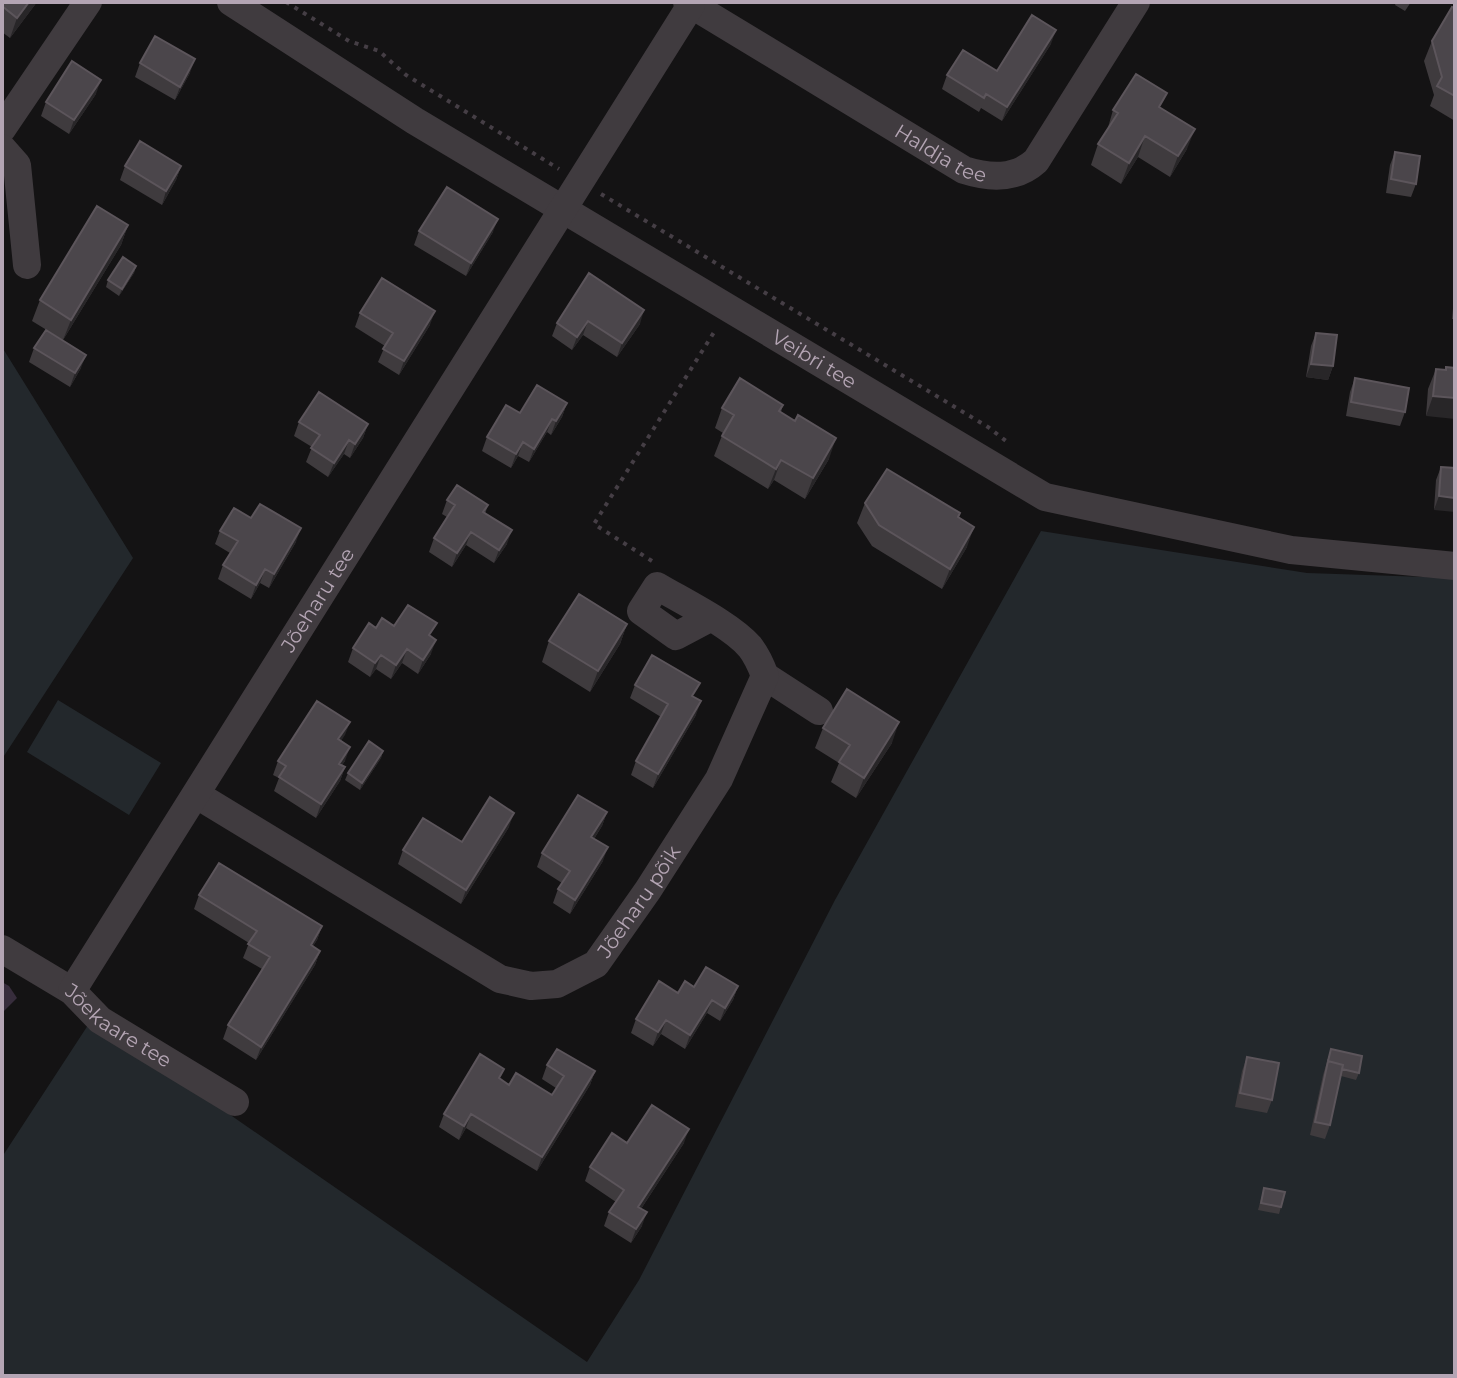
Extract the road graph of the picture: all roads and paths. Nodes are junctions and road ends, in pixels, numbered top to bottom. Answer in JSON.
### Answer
{"nodes":[{"id":1,"x":88,"y":2,"type":"edge"},
{"id":2,"x":231,"y":2,"type":"edge"},
{"id":3,"x":286,"y":2,"type":"edge"},
{"id":4,"x":1136,"y":2,"type":"edge"},
{"id":5,"x":689,"y":3,"type":"edge"},
{"id":6,"x":2,"y":129,"type":"edge"},
{"id":7,"x":2,"y":148,"type":"edge"},
{"id":8,"x":579,"y":181,"type":"junction"},
{"id":9,"x":563,"y":209,"type":"junction"},
{"id":10,"x":27,"y":265,"type":"dead end"},
{"id":11,"x":720,"y":323,"type":"dead end"},
{"id":12,"x":1013,"y":450,"type":"dead end"},
{"id":13,"x":652,"y":561,"type":"dead end"},
{"id":14,"x":1455,"y":566,"type":"edge"},
{"id":15,"x":710,"y":618,"type":"dead end"},
{"id":16,"x":765,"y":676,"type":"junction"},
{"id":17,"x":819,"y":711,"type":"dead end"},
{"id":18,"x":197,"y":795,"type":"junction"},
{"id":19,"x":2,"y":949,"type":"edge"},
{"id":20,"x":72,"y":991,"type":"junction"},
{"id":21,"x":235,"y":1102,"type":"dead end"}],
"edges":[{"from":1,"to":6,"type":"street"},
{"from":2,"to":9,"type":"street","name":"Veibri tee"},
{"from":3,"to":8,"type":"path"},
{"from":4,"to":5,"type":"street","name":"Haldja tee"},
{"from":5,"to":8,"type":"street","name":"Haldja tee"},
{"from":7,"to":10,"type":"street"},
{"from":8,"to":9,"type":"street","name":"Haldja tee"},
{"from":8,"to":12,"type":"path"},
{"from":9,"to":14,"type":"street","name":"Veibri tee"},
{"from":9,"to":18,"type":"street","name":"Jõeharu tee"},
{"from":11,"to":13,"type":"path"},
{"from":15,"to":16,"type":"street"},
{"from":16,"to":17,"type":"street"},
{"from":16,"to":18,"type":"street","name":"Jõeharu põik"},
{"from":18,"to":20,"type":"street","name":"Jõeharu tee"},
{"from":19,"to":20,"type":"street","name":"Jõekaare tee"},
{"from":20,"to":21,"type":"street","name":"Jõekaare tee"}]}
